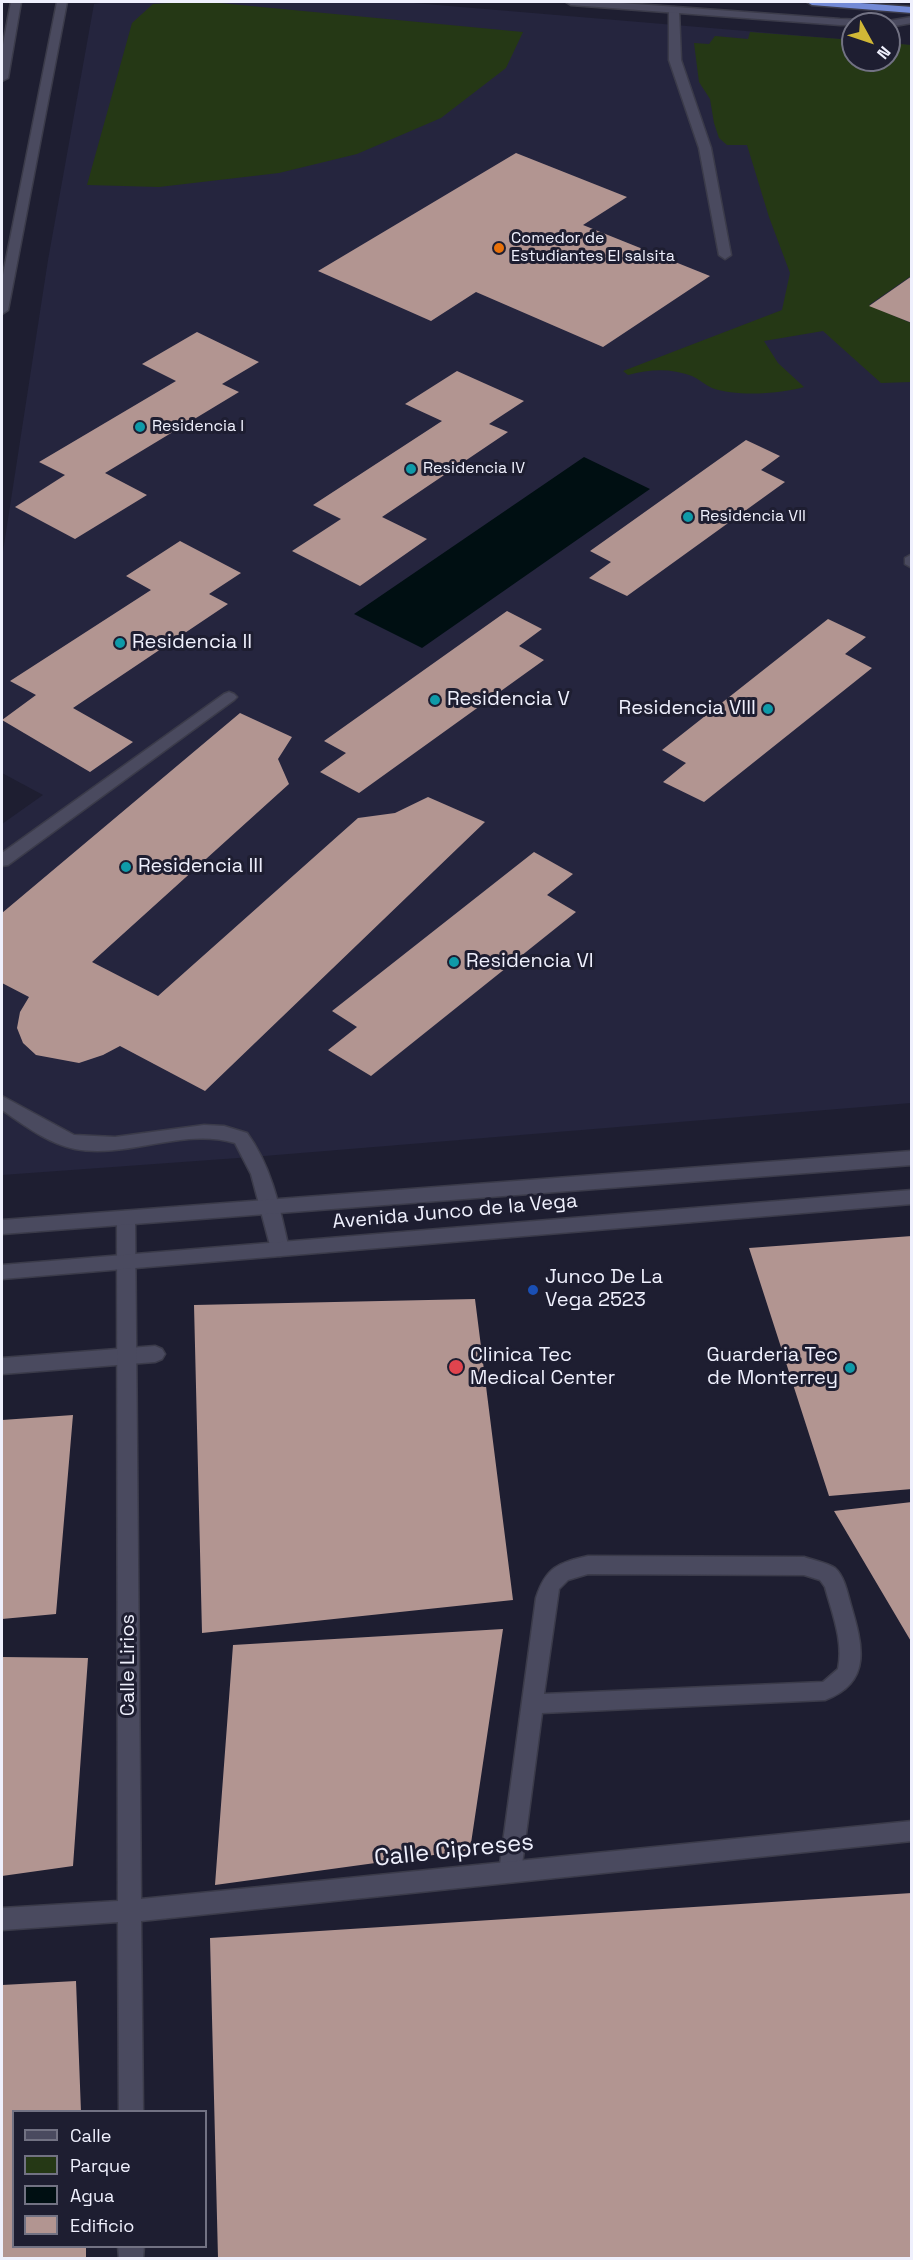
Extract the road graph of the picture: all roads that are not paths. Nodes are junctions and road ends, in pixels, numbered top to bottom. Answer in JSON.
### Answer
{"nodes":[{"id":1,"x":16,"y":2,"type":"edge"},
{"id":2,"x":62,"y":2,"type":"edge"},
{"id":3,"x":571,"y":2,"type":"edge"},
{"id":4,"x":812,"y":2,"type":"edge"},
{"id":5,"x":674,"y":10,"type":"junction"},
{"id":6,"x":912,"y":10,"type":"edge"},
{"id":7,"x":912,"y":20,"type":"edge"},
{"id":8,"x":2,"y":78,"type":"edge"},
{"id":9,"x":725,"y":255,"type":"dead end"},
{"id":10,"x":2,"y":310,"type":"edge"},
{"id":11,"x":912,"y":558,"type":"edge"},
{"id":12,"x":912,"y":564,"type":"edge"},
{"id":13,"x":229,"y":697,"type":"dead end"},
{"id":14,"x":2,"y":861,"type":"edge"},
{"id":15,"x":2,"y":1102,"type":"edge"},
{"id":16,"x":912,"y":1158,"type":"edge"},
{"id":17,"x":912,"y":1197,"type":"edge"},
{"id":18,"x":270,"y":1207,"type":"junction"},
{"id":19,"x":126,"y":1218,"type":"junction"},
{"id":20,"x":2,"y":1227,"type":"edge"},
{"id":21,"x":280,"y":1249,"type":"junction"},
{"id":22,"x":126,"y":1262,"type":"junction"},
{"id":23,"x":2,"y":1272,"type":"edge"},
{"id":24,"x":154,"y":1354,"type":"dead end"},
{"id":25,"x":127,"y":1356,"type":"junction"},
{"id":26,"x":2,"y":1366,"type":"edge"},
{"id":27,"x":532,"y":1704,"type":"junction"},
{"id":28,"x":912,"y":1832,"type":"edge"},
{"id":29,"x":510,"y":1872,"type":"junction"},
{"id":30,"x":132,"y":1911,"type":"junction"},
{"id":31,"x":2,"y":1919,"type":"edge"},
{"id":32,"x":131,"y":2110,"type":"edge"}],
"edges":[{"from":1,"to":8,"type":"street"},
{"from":2,"to":10,"type":"street"},
{"from":3,"to":5,"type":"street"},
{"from":4,"to":6,"type":"highway"},
{"from":5,"to":7,"type":"street"},
{"from":5,"to":9,"type":"street"},
{"from":11,"to":12,"type":"street"},
{"from":13,"to":14,"type":"street"},
{"from":15,"to":18,"type":"street"},
{"from":16,"to":18,"type":"street","name":"Avenida Junco de la Vega"},
{"from":17,"to":21,"type":"street","name":"Avenida Junco de la Vega"},
{"from":18,"to":19,"type":"street","name":"Avenida Junco de la Vega"},
{"from":18,"to":21,"type":"street"},
{"from":19,"to":20,"type":"street","name":"Avenida Junco de la Vega"},
{"from":19,"to":22,"type":"street","name":"Calle Lirios"},
{"from":21,"to":22,"type":"street","name":"Avenida Junco de la Vega"},
{"from":22,"to":23,"type":"street","name":"Avenida Junco de la Vega"},
{"from":22,"to":25,"type":"street","name":"Calle Lirios"},
{"from":24,"to":25,"type":"street"},
{"from":25,"to":26,"type":"street"},
{"from":25,"to":30,"type":"street","name":"Calle Lirios"},
{"from":27,"to":27,"type":"street"},
{"from":27,"to":29,"type":"street"},
{"from":28,"to":29,"type":"street","name":"Calle Cipreses"},
{"from":29,"to":30,"type":"street","name":"Calle Cipreses"},
{"from":30,"to":31,"type":"street","name":"Calle Cipreses"},
{"from":30,"to":32,"type":"street","name":"Calle Lirios"}]}
